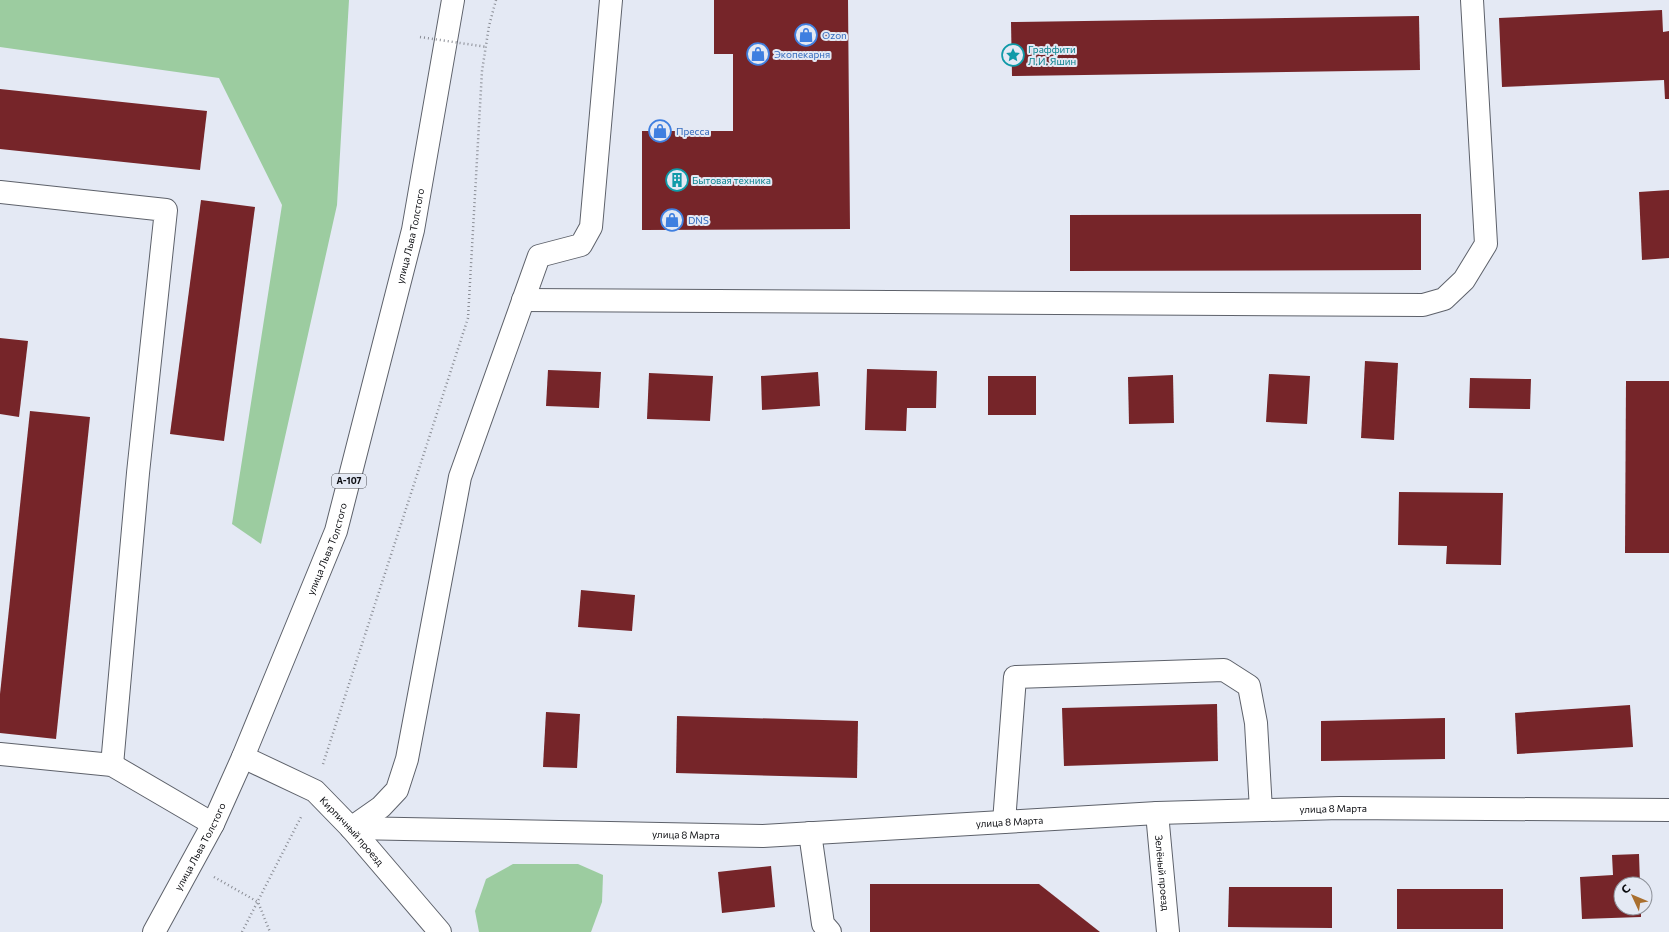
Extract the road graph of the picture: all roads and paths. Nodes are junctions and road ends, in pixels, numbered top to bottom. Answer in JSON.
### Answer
{"nodes":[{"id":1,"x":453,"y":0,"type":"edge"},
{"id":2,"x":496,"y":0,"type":"edge"},
{"id":3,"x":611,"y":0,"type":"edge"},
{"id":4,"x":1472,"y":0,"type":"edge"},
{"id":5,"x":420,"y":37,"type":"dead end"},
{"id":6,"x":487,"y":47,"type":"junction"},
{"id":7,"x":0,"y":192,"type":"edge"},
{"id":8,"x":523,"y":300,"type":"junction"},
{"id":9,"x":0,"y":754,"type":"edge"},
{"id":10,"x":244,"y":757,"type":"junction"},
{"id":11,"x":112,"y":765,"type":"junction"},
{"id":12,"x":315,"y":791,"type":"junction"},
{"id":13,"x":1261,"y":810,"type":"junction"},
{"id":14,"x":1669,"y":810,"type":"edge"},
{"id":15,"x":1157,"y":813,"type":"junction"},
{"id":16,"x":1004,"y":822,"type":"junction"},
{"id":17,"x":213,"y":824,"type":"junction"},
{"id":18,"x":351,"y":828,"type":"junction"},
{"id":19,"x":810,"y":833,"type":"junction"},
{"id":20,"x":191,"y":864,"type":"junction"},
{"id":21,"x":258,"y":902,"type":"junction"},
{"id":22,"x":154,"y":932,"type":"edge"},
{"id":23,"x":242,"y":932,"type":"edge"},
{"id":24,"x":270,"y":932,"type":"edge"},
{"id":25,"x":440,"y":932,"type":"edge"},
{"id":26,"x":830,"y":932,"type":"edge"},
{"id":27,"x":1168,"y":932,"type":"edge"}],
"edges":[{"from":1,"to":10,"type":"main road","name":"улица Льва Толстого","number":"А-107"},
{"from":2,"to":6,"type":"path"},
{"from":3,"to":8,"type":"main road"},
{"from":4,"to":8,"type":"main road"},
{"from":5,"to":6,"type":"path","bridge":true},
{"from":6,"to":12,"type":"path"},
{"from":7,"to":11,"type":"main road"},
{"from":8,"to":18,"type":"main road"},
{"from":9,"to":11,"type":"main road"},
{"from":10,"to":12,"type":"main road","name":"Кирпичный проезд"},
{"from":10,"to":17,"type":"main road","name":"улица Льва Толстого","number":"А-107"},
{"from":11,"to":17,"type":"main road"},
{"from":12,"to":18,"type":"main road","name":"Кирпичный проезд"},
{"from":12,"to":21,"type":"path"},
{"from":13,"to":14,"type":"main road","name":"улица 8 Марта"},
{"from":13,"to":15,"type":"main road","name":"улица 8 Марта"},
{"from":13,"to":16,"type":"main road"},
{"from":15,"to":16,"type":"main road","name":"улица 8 Марта"},
{"from":15,"to":27,"type":"main road","name":"Зелёный проезд"},
{"from":16,"to":19,"type":"main road","name":"улица 8 Марта"},
{"from":17,"to":20,"type":"main road","name":"улица Льва Толстого","number":"А-107"},
{"from":18,"to":19,"type":"main road","name":"улица 8 Марта"},
{"from":18,"to":25,"type":"main road","name":"Кирпичный проезд"},
{"from":19,"to":26,"type":"main road"},
{"from":20,"to":21,"type":"path"},
{"from":20,"to":22,"type":"main road","name":"улица Льва Толстого","number":"А-107"},
{"from":21,"to":23,"type":"path"},
{"from":21,"to":24,"type":"path"}]}
